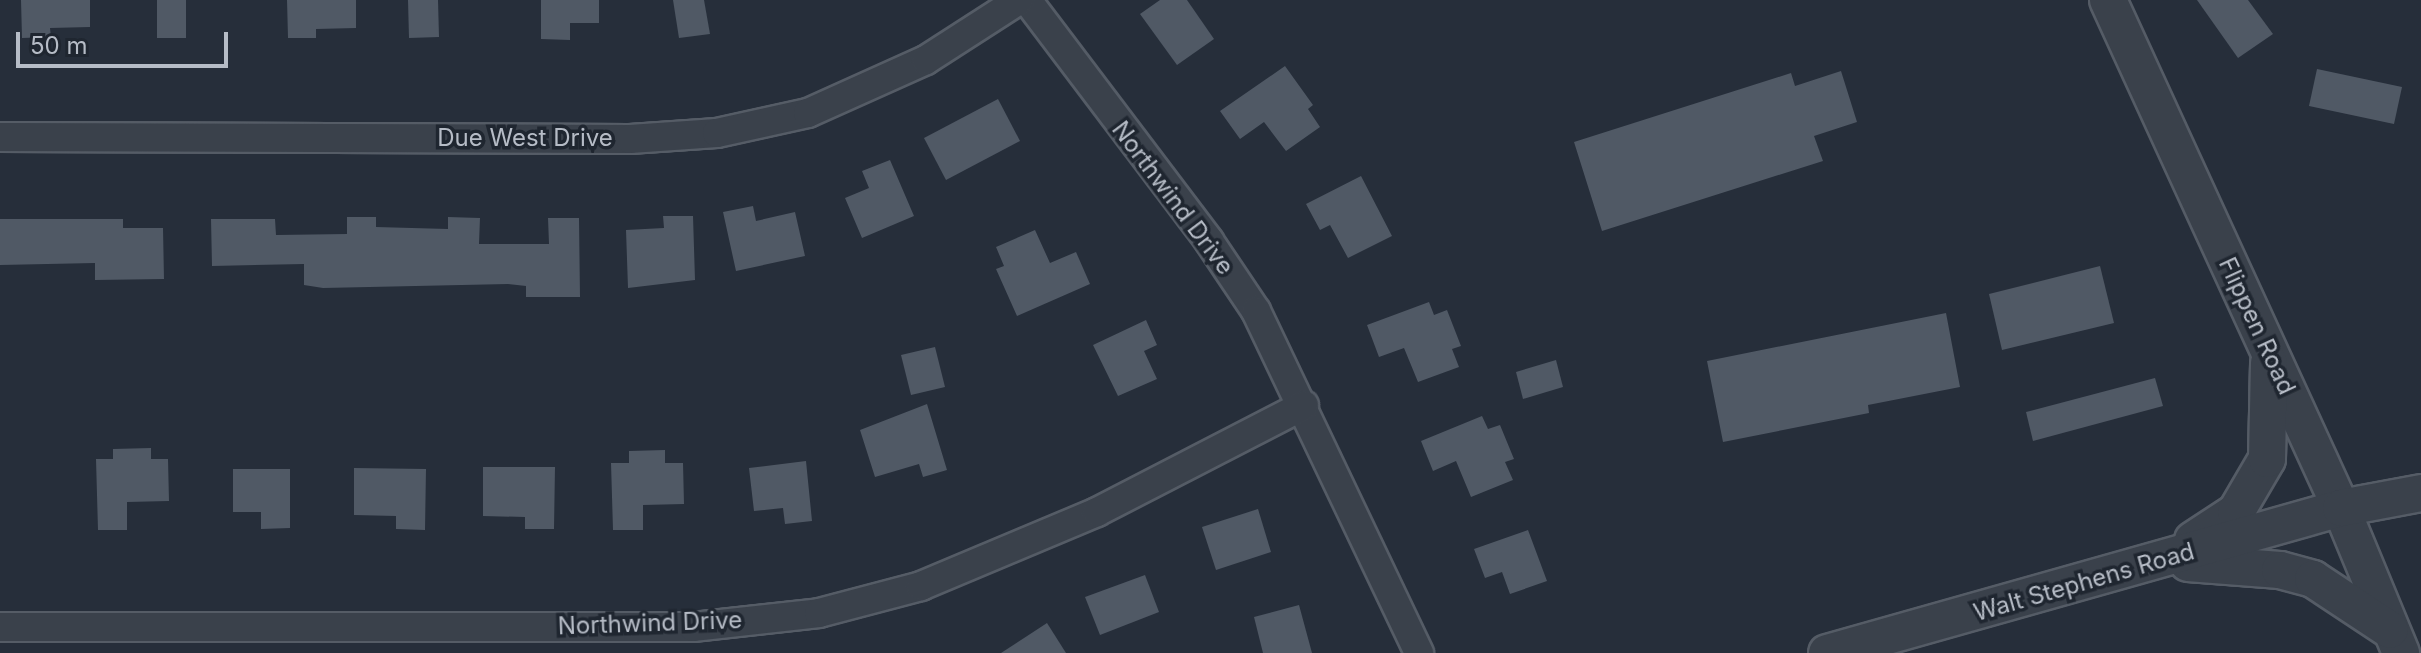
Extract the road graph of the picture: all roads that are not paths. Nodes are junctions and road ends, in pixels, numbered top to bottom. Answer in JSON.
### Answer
{"nodes":[{"id":1,"x":1019,"y":0,"type":"edge"},
{"id":2,"x":1027,"y":0,"type":"edge"},
{"id":3,"x":2108,"y":0,"type":"edge"},
{"id":4,"x":0,"y":137,"type":"edge"},
{"id":5,"x":2269,"y":351,"type":"junction"},
{"id":6,"x":1304,"y":405,"type":"junction"},
{"id":7,"x":2421,"y":493,"type":"edge"},
{"id":8,"x":2341,"y":508,"type":"junction"},
{"id":9,"x":2159,"y":563,"type":"junction"},
{"id":10,"x":0,"y":627,"type":"edge"},
{"id":11,"x":2396,"y":641,"type":"edge"},
{"id":12,"x":1419,"y":653,"type":"edge"},
{"id":13,"x":1827,"y":653,"type":"edge"}],
"edges":[{"from":1,"to":4,"type":"street","name":"Due West Drive"},
{"from":2,"to":6,"type":"street","name":"Northwind Drive"},
{"from":3,"to":5,"type":"street","name":"Flippen Road"},
{"from":5,"to":8,"type":"street","name":"Flippen Road"},
{"from":5,"to":9,"type":"street"},
{"from":6,"to":10,"type":"street","name":"Northwind Drive"},
{"from":6,"to":12,"type":"street","name":"Northwind Drive"},
{"from":7,"to":8,"type":"street","name":"Walt Stephens Road"},
{"from":8,"to":9,"type":"street","name":"Walt Stephens Road"},
{"from":8,"to":11,"type":"street","name":"Flippen Road"},
{"from":9,"to":11,"type":"street"},
{"from":9,"to":13,"type":"street","name":"Walt Stephens Road"}]}
